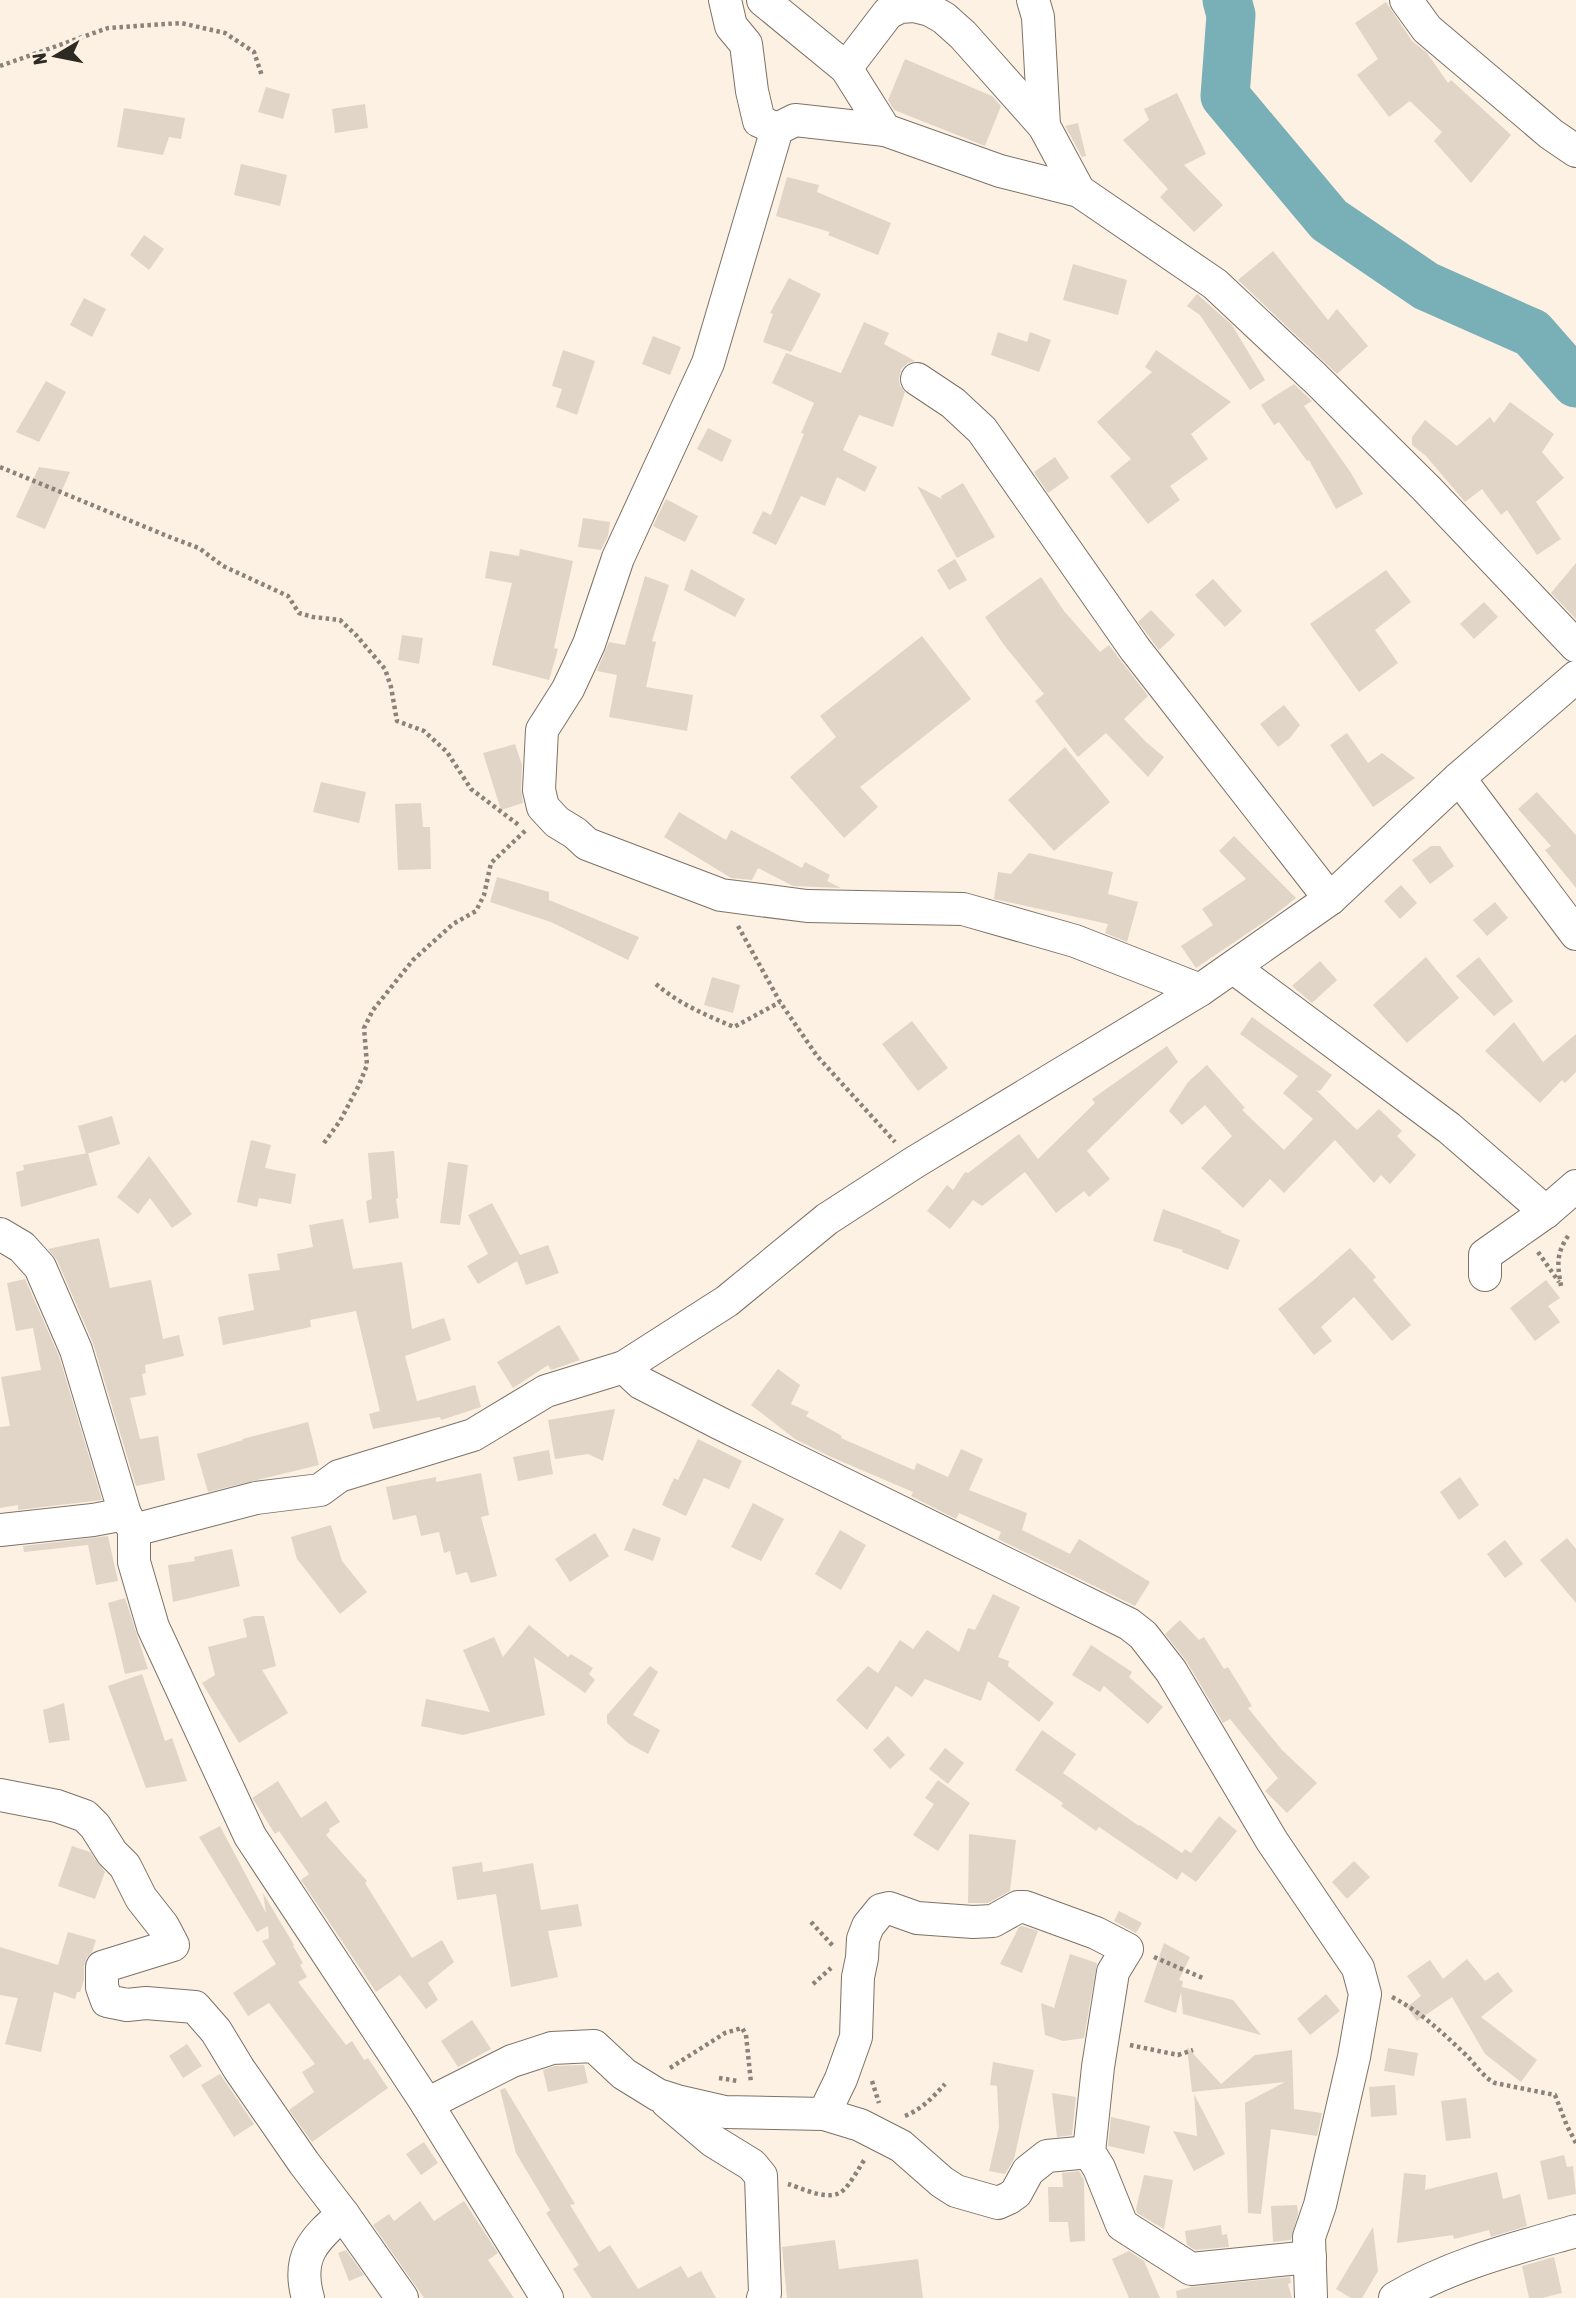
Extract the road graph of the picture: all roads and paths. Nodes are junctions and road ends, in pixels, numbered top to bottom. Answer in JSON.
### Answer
{"nodes":[{"id":1,"x":725,"y":0,"type":"edge"},
{"id":2,"x":763,"y":0,"type":"edge"},
{"id":3,"x":1033,"y":0,"type":"edge"},
{"id":4,"x":1406,"y":0,"type":"edge"},
{"id":5,"x":0,"y":66,"type":"edge"},
{"id":6,"x":846,"y":68,"type":"junction"},
{"id":7,"x":262,"y":76,"type":"dead end"},
{"id":8,"x":1044,"y":126,"type":"junction"},
{"id":9,"x":776,"y":129,"type":"junction"},
{"id":10,"x":885,"y":130,"type":"junction"},
{"id":11,"x":1576,"y":151,"type":"edge"},
{"id":12,"x":1079,"y":191,"type":"junction"},
{"id":13,"x":917,"y":379,"type":"dead end"},
{"id":14,"x":0,"y":467,"type":"edge"},
{"id":15,"x":1576,"y":646,"type":"edge"},
{"id":16,"x":1576,"y":677,"type":"edge"},
{"id":17,"x":1459,"y":778,"type":"junction"},
{"id":18,"x":534,"y":819,"type":"junction"},
{"id":19,"x":721,"y":895,"type":"junction"},
{"id":20,"x":1330,"y":900,"type":"junction"},
{"id":21,"x":1576,"y":934,"type":"edge"},
{"id":22,"x":1234,"y":968,"type":"junction"},
{"id":23,"x":656,"y":984,"type":"dead end"},
{"id":24,"x":1200,"y":990,"type":"junction"},
{"id":25,"x":780,"y":1002,"type":"junction"},
{"id":26,"x":324,"y":1143,"type":"dead end"},
{"id":27,"x":915,"y":1162,"type":"junction"},
{"id":28,"x":1576,"y":1186,"type":"edge"},
{"id":29,"x":1547,"y":1221,"type":"junction"},
{"id":30,"x":0,"y":1234,"type":"edge"},
{"id":31,"x":1485,"y":1275,"type":"dead end"},
{"id":32,"x":624,"y":1367,"type":"junction"},
{"id":33,"x":130,"y":1522,"type":"junction"},
{"id":34,"x":0,"y":1530,"type":"edge"},
{"id":35,"x":0,"y":1795,"type":"edge"},
{"id":36,"x":1126,"y":1949,"type":"junction"},
{"id":37,"x":1205,"y":1979,"type":"dead end"},
{"id":38,"x":1363,"y":1982,"type":"junction"},
{"id":39,"x":1103,"y":2035,"type":"junction"},
{"id":40,"x":1192,"y":2050,"type":"dead end"},
{"id":41,"x":662,"y":2082,"type":"junction"},
{"id":42,"x":751,"y":2083,"type":"dead end"},
{"id":43,"x":945,"y":2084,"type":"dead end"},
{"id":44,"x":427,"y":2104,"type":"junction"},
{"id":45,"x":824,"y":2114,"type":"junction"},
{"id":46,"x":871,"y":2130,"type":"junction"},
{"id":47,"x":1576,"y":2143,"type":"edge"},
{"id":48,"x":1089,"y":2152,"type":"junction"},
{"id":49,"x":761,"y":2176,"type":"junction"},
{"id":50,"x":344,"y":2214,"type":"junction"},
{"id":51,"x":1576,"y":2231,"type":"edge"},
{"id":52,"x":1310,"y":2257,"type":"junction"},
{"id":53,"x":307,"y":2298,"type":"edge"},
{"id":54,"x":402,"y":2298,"type":"edge"},
{"id":55,"x":548,"y":2298,"type":"edge"},
{"id":56,"x":763,"y":2298,"type":"edge"},
{"id":57,"x":1311,"y":2298,"type":"edge"},
{"id":58,"x":1395,"y":2298,"type":"edge"}],
"edges":[{"from":1,"to":9,"type":"street"},
{"from":2,"to":6,"type":"street"},
{"from":3,"to":8,"type":"street"},
{"from":4,"to":11,"type":"street"},
{"from":5,"to":7,"type":"path"},
{"from":6,"to":8,"type":"street"},
{"from":6,"to":10,"type":"street"},
{"from":8,"to":12,"type":"street"},
{"from":9,"to":10,"type":"street"},
{"from":9,"to":18,"type":"street"},
{"from":10,"to":12,"type":"street"},
{"from":12,"to":15,"type":"street"},
{"from":13,"to":20,"type":"street"},
{"from":14,"to":18,"type":"path"},
{"from":16,"to":17,"type":"street"},
{"from":17,"to":20,"type":"street"},
{"from":17,"to":21,"type":"street"},
{"from":18,"to":19,"type":"street"},
{"from":18,"to":26,"type":"path"},
{"from":19,"to":24,"type":"street"},
{"from":19,"to":25,"type":"path"},
{"from":20,"to":22,"type":"street"},
{"from":22,"to":24,"type":"street"},
{"from":22,"to":29,"type":"street"},
{"from":23,"to":25,"type":"path"},
{"from":24,"to":27,"type":"street"},
{"from":25,"to":27,"type":"path"},
{"from":27,"to":32,"type":"street"},
{"from":28,"to":29,"type":"street"},
{"from":29,"to":29,"type":"path"},
{"from":29,"to":31,"type":"street"},
{"from":30,"to":33,"type":"street"},
{"from":32,"to":33,"type":"street"},
{"from":32,"to":38,"type":"street"},
{"from":33,"to":34,"type":"street"},
{"from":33,"to":44,"type":"street"},
{"from":35,"to":50,"type":"street"},
{"from":36,"to":37,"type":"path"},
{"from":36,"to":39,"type":"street"},
{"from":36,"to":45,"type":"street"},
{"from":38,"to":47,"type":"path"},
{"from":38,"to":52,"type":"street"},
{"from":39,"to":40,"type":"path"},
{"from":39,"to":48,"type":"street"},
{"from":41,"to":42,"type":"path"},
{"from":41,"to":44,"type":"street"},
{"from":41,"to":45,"type":"street"},
{"from":41,"to":49,"type":"street"},
{"from":43,"to":46,"type":"path"},
{"from":44,"to":55,"type":"street"},
{"from":45,"to":46,"type":"street"},
{"from":46,"to":48,"type":"street"},
{"from":46,"to":49,"type":"path"},
{"from":48,"to":52,"type":"street"},
{"from":49,"to":56,"type":"street"},
{"from":50,"to":53,"type":"street"},
{"from":50,"to":54,"type":"street"},
{"from":51,"to":58,"type":"street"},
{"from":52,"to":57,"type":"street"}]}
